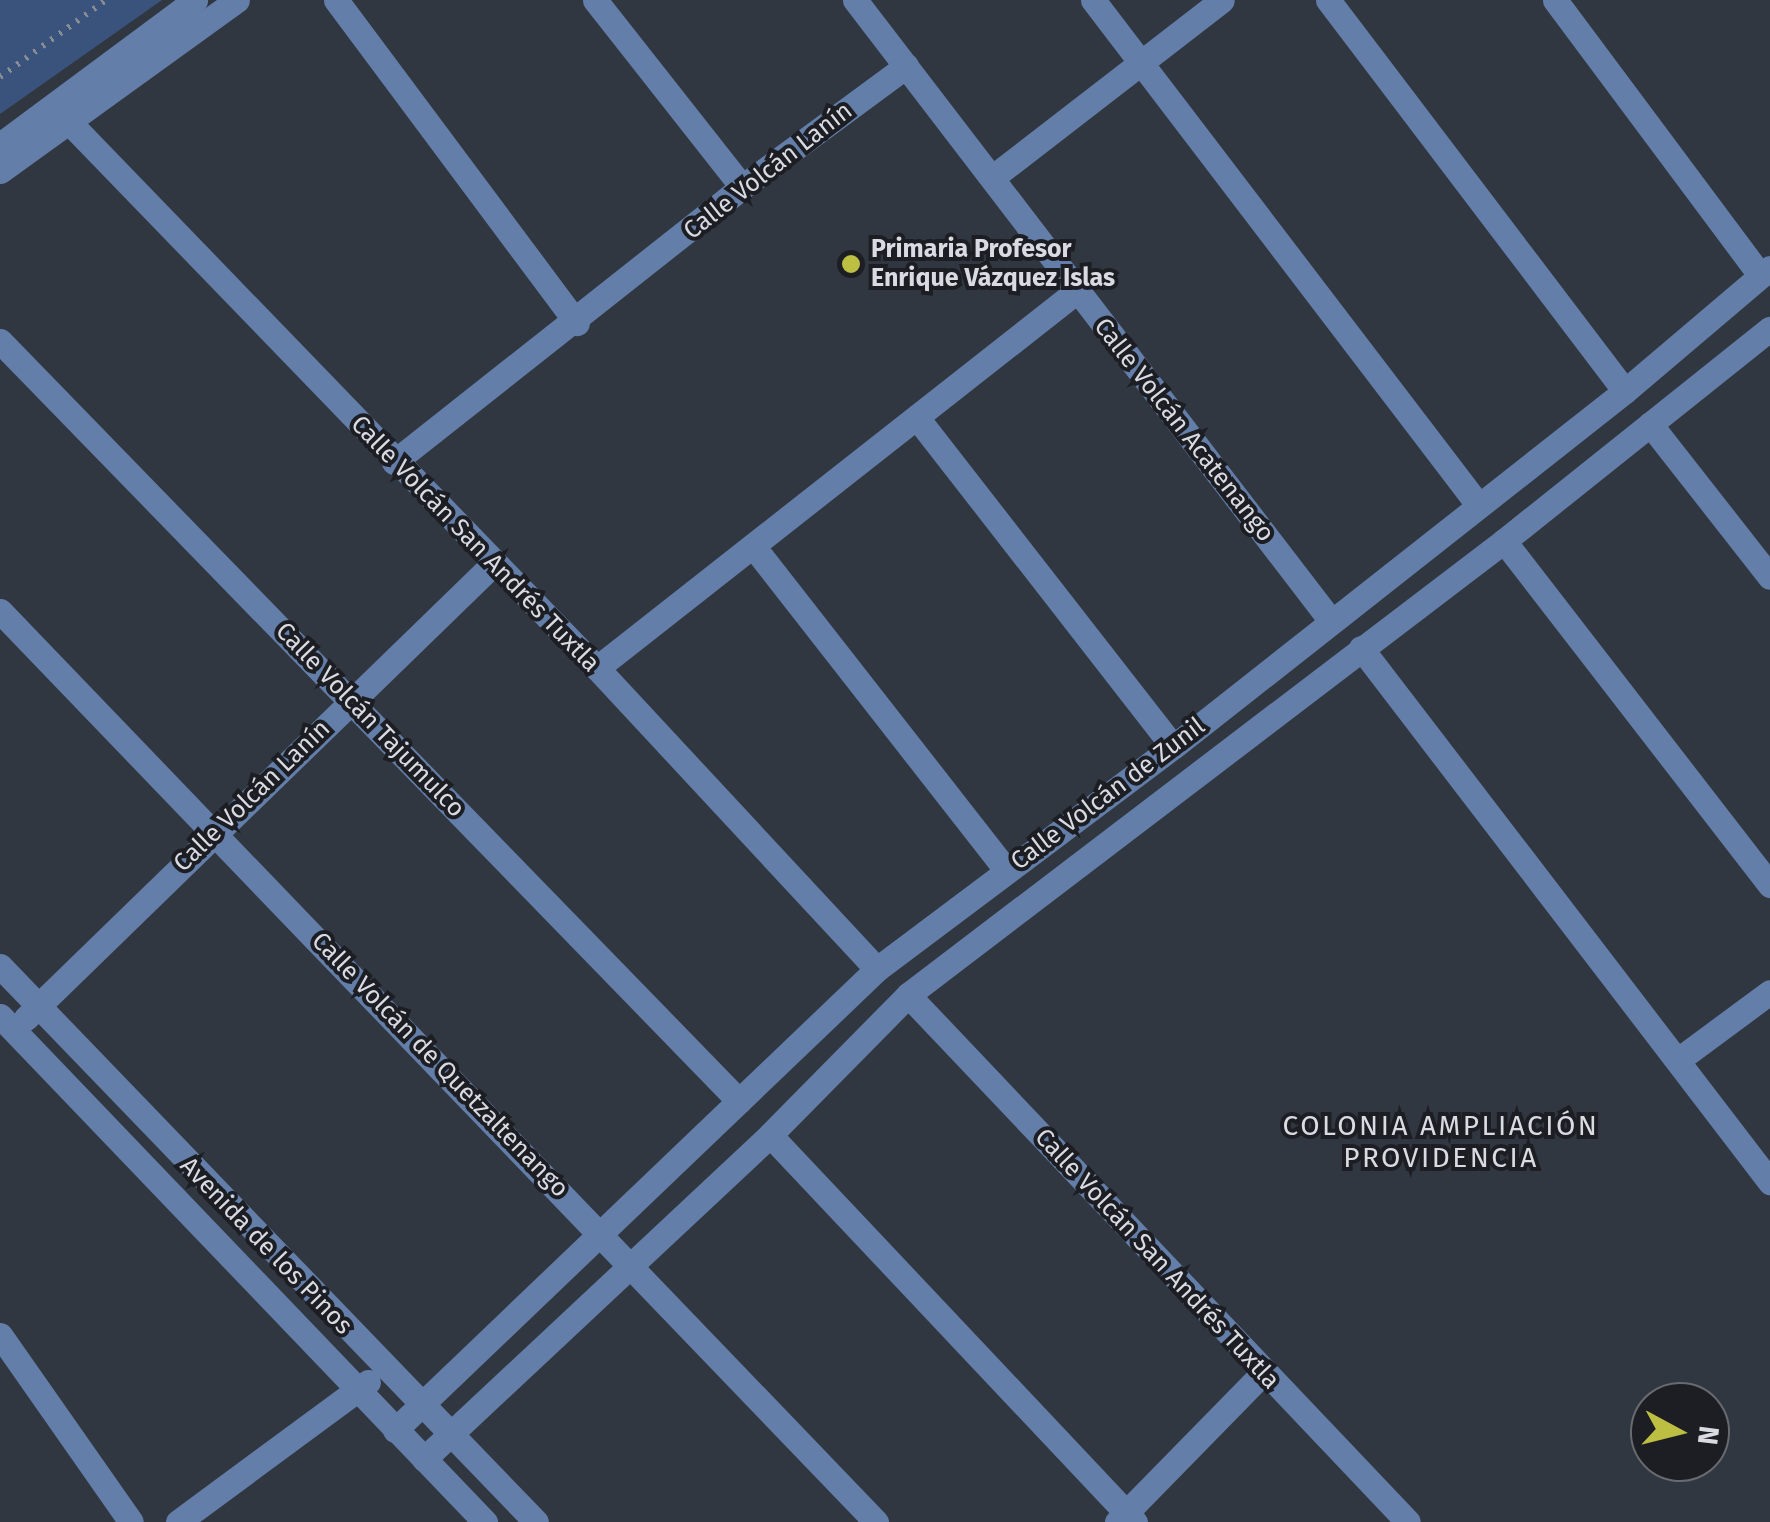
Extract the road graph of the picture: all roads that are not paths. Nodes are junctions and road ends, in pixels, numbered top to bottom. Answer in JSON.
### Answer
{"nodes":[{"id":1,"x":195,"y":0,"type":"edge"},
{"id":2,"x":238,"y":0,"type":"edge"},
{"id":3,"x":336,"y":0,"type":"edge"},
{"id":4,"x":595,"y":0,"type":"edge"},
{"id":5,"x":854,"y":0,"type":"edge"},
{"id":6,"x":1093,"y":0,"type":"edge"},
{"id":7,"x":1222,"y":0,"type":"edge"},
{"id":8,"x":1328,"y":0,"type":"edge"},
{"id":9,"x":1556,"y":0,"type":"edge"},
{"id":10,"x":906,"y":66,"type":"junction"},
{"id":11,"x":1144,"y":66,"type":"junction"},
{"id":12,"x":70,"y":122,"type":"junction"},
{"id":13,"x":0,"y":145,"type":"edge"},
{"id":14,"x":0,"y":172,"type":"edge"},
{"id":15,"x":993,"y":177,"type":"junction"},
{"id":16,"x":742,"y":186,"type":"junction"},
{"id":17,"x":1765,"y":271,"type":"edge"},
{"id":18,"x":1077,"y":292,"type":"junction"},
{"id":19,"x":577,"y":323,"type":"junction"},
{"id":20,"x":1770,"y":329,"type":"edge"},
{"id":21,"x":0,"y":341,"type":"edge"},
{"id":22,"x":1625,"y":392,"type":"junction"},
{"id":23,"x":918,"y":419,"type":"junction"},
{"id":24,"x":1650,"y":424,"type":"junction"},
{"id":25,"x":394,"y":462,"type":"junction"},
{"id":26,"x":1479,"y":506,"type":"junction"},
{"id":27,"x":1504,"y":541,"type":"junction"},
{"id":28,"x":753,"y":546,"type":"junction"},
{"id":29,"x":1418,"y":554,"type":"junction"},
{"id":30,"x":492,"y":565,"type":"junction"},
{"id":31,"x":1770,"y":578,"type":"edge"},
{"id":32,"x":1439,"y":588,"type":"junction"},
{"id":33,"x":0,"y":611,"type":"edge"},
{"id":34,"x":1331,"y":621,"type":"junction"},
{"id":35,"x":1361,"y":648,"type":"junction"},
{"id":36,"x":597,"y":668,"type":"junction"},
{"id":37,"x":351,"y":699,"type":"junction"},
{"id":38,"x":1173,"y":746,"type":"junction"},
{"id":39,"x":214,"y":834,"type":"junction"},
{"id":40,"x":1007,"y":871,"type":"junction"},
{"id":41,"x":1770,"y":885,"type":"edge"},
{"id":42,"x":0,"y":966,"type":"edge"},
{"id":43,"x":877,"y":969,"type":"junction"},
{"id":44,"x":1770,"y":992,"type":"edge"},
{"id":45,"x":908,"y":994,"type":"junction"},
{"id":46,"x":38,"y":1006,"type":"junction"},
{"id":47,"x":7,"y":1023,"type":"edge"},
{"id":48,"x":803,"y":1039,"type":"junction"},
{"id":49,"x":1678,"y":1060,"type":"junction"},
{"id":50,"x":835,"y":1071,"type":"junction"},
{"id":51,"x":739,"y":1102,"type":"junction"},
{"id":52,"x":770,"y":1135,"type":"junction"},
{"id":53,"x":1770,"y":1182,"type":"edge"},
{"id":54,"x":604,"y":1234,"type":"junction"},
{"id":55,"x":630,"y":1260,"type":"junction"},
{"id":56,"x":0,"y":1335,"type":"edge"},
{"id":57,"x":383,"y":1369,"type":"junction"},
{"id":58,"x":1263,"y":1373,"type":"junction"},
{"id":59,"x":357,"y":1392,"type":"junction"},
{"id":60,"x":423,"y":1406,"type":"junction"},
{"id":61,"x":395,"y":1430,"type":"junction"},
{"id":62,"x":452,"y":1434,"type":"junction"},
{"id":63,"x":424,"y":1459,"type":"junction"},
{"id":64,"x":1126,"y":1519,"type":"edge"},
{"id":65,"x":131,"y":1522,"type":"edge"},
{"id":66,"x":178,"y":1522,"type":"edge"},
{"id":67,"x":485,"y":1522,"type":"edge"},
{"id":68,"x":536,"y":1522,"type":"edge"},
{"id":69,"x":876,"y":1522,"type":"edge"},
{"id":70,"x":1408,"y":1522,"type":"edge"}],
"edges":[{"from":1,"to":13,"type":"street"},
{"from":2,"to":12,"type":"street"},
{"from":3,"to":19,"type":"street"},
{"from":4,"to":16,"type":"street"},
{"from":5,"to":10,"type":"street","name":"Calle Volcán Acatenango"},
{"from":6,"to":11,"type":"street"},
{"from":7,"to":11,"type":"street"},
{"from":8,"to":22,"type":"street"},
{"from":9,"to":17,"type":"street"},
{"from":10,"to":15,"type":"street","name":"Calle Volcán Acatenango"},
{"from":10,"to":16,"type":"street","name":"Calle Volcán Lanín"},
{"from":11,"to":15,"type":"street"},
{"from":11,"to":26,"type":"street"},
{"from":12,"to":14,"type":"street"},
{"from":12,"to":25,"type":"street","name":"Calle Volcán San Andrés Tuxtla"},
{"from":15,"to":18,"type":"street","name":"Calle Volcán Acatenango"},
{"from":16,"to":19,"type":"street","name":"Calle Volcán Lanín"},
{"from":17,"to":22,"type":"street","name":"Calle Volcán de Zunil"},
{"from":18,"to":23,"type":"street"},
{"from":18,"to":34,"type":"street","name":"Calle Volcán Acatenango"},
{"from":19,"to":25,"type":"street","name":"Calle Volcán Lanín"},
{"from":20,"to":24,"type":"street","name":"Calle Volcán de Zunil"},
{"from":21,"to":37,"type":"street","name":"Calle Volcán Tajumulco"},
{"from":22,"to":26,"type":"street","name":"Calle Volcán de Zunil"},
{"from":23,"to":28,"type":"street"},
{"from":23,"to":38,"type":"street"},
{"from":24,"to":27,"type":"street","name":"Calle Volcán de Zunil"},
{"from":24,"to":31,"type":"street"},
{"from":25,"to":30,"type":"street","name":"Calle Volcán San Andrés Tuxtla"},
{"from":26,"to":29,"type":"street","name":"Calle Volcán de Zunil"},
{"from":27,"to":32,"type":"street","name":"Calle Volcán de Zunil"},
{"from":27,"to":41,"type":"street"},
{"from":28,"to":36,"type":"street"},
{"from":28,"to":40,"type":"street"},
{"from":29,"to":32,"type":"street"},
{"from":29,"to":34,"type":"street","name":"Calle Volcán de Zunil"},
{"from":30,"to":36,"type":"street","name":"Calle Volcán San Andrés Tuxtla"},
{"from":30,"to":37,"type":"street","name":"Calle Volcán Lanín"},
{"from":32,"to":35,"type":"street","name":"Calle Volcán de Zunil"},
{"from":33,"to":39,"type":"street","name":"Calle Volcán de Quetzaltenango"},
{"from":34,"to":38,"type":"street","name":"Calle Volcán de Zunil"},
{"from":35,"to":45,"type":"street","name":"Calle Volcán de Zunil"},
{"from":35,"to":49,"type":"street"},
{"from":36,"to":43,"type":"street","name":"Calle Volcán San Andrés Tuxtla"},
{"from":37,"to":39,"type":"street","name":"Calle Volcán Lanín"},
{"from":37,"to":51,"type":"street","name":"Calle Volcán Tajumulco"},
{"from":38,"to":40,"type":"street","name":"Calle Volcán de Zunil"},
{"from":39,"to":46,"type":"street","name":"Calle Volcán Lanín"},
{"from":39,"to":54,"type":"street","name":"Calle Volcán de Quetzaltenango"},
{"from":40,"to":43,"type":"street","name":"Calle Volcán de Zunil"},
{"from":42,"to":46,"type":"street","name":"Avenida de los Pinos"},
{"from":43,"to":48,"type":"street","name":"Calle Volcán de Zunil"},
{"from":44,"to":49,"type":"street"},
{"from":45,"to":50,"type":"street","name":"Calle Volcán de Zunil"},
{"from":45,"to":58,"type":"street","name":"Calle Volcán San Andrés Tuxtla"},
{"from":46,"to":47,"type":"street","name":"Calle Volcán Lanín"},
{"from":46,"to":57,"type":"street","name":"Avenida de los Pinos"},
{"from":47,"to":59,"type":"street","name":"Avenida de los Pinos"},
{"from":48,"to":50,"type":"street"},
{"from":48,"to":51,"type":"street","name":"Calle Volcán de Zunil"},
{"from":49,"to":53,"type":"street"},
{"from":50,"to":52,"type":"street","name":"Calle Volcán de Zunil"},
{"from":51,"to":54,"type":"street","name":"Calle Volcán de Zunil"},
{"from":52,"to":55,"type":"street","name":"Calle Volcán de Zunil"},
{"from":52,"to":64,"type":"street"},
{"from":54,"to":55,"type":"street","name":"Calle Volcán de Quetzaltenango"},
{"from":54,"to":60,"type":"street","name":"Calle Volcán de Zunil"},
{"from":55,"to":62,"type":"street","name":"Calle Volcán de Zunil"},
{"from":55,"to":69,"type":"street","name":"Calle Volcán de Quetzaltenango"},
{"from":56,"to":65,"type":"street"},
{"from":57,"to":59,"type":"street"},
{"from":57,"to":60,"type":"street","name":"Avenida de los Pinos"},
{"from":58,"to":64,"type":"street"},
{"from":58,"to":70,"type":"street","name":"Calle Volcán San Andrés Tuxtla"},
{"from":59,"to":61,"type":"street","name":"Avenida de los Pinos"},
{"from":59,"to":66,"type":"street"},
{"from":60,"to":61,"type":"street","name":"Calle Volcán de Zunil"},
{"from":60,"to":62,"type":"street","name":"Avenida de los Pinos"},
{"from":61,"to":63,"type":"street","name":"Avenida de los Pinos"},
{"from":62,"to":63,"type":"street","name":"Calle Volcán de Zunil"},
{"from":62,"to":68,"type":"street","name":"Avenida de los Pinos"},
{"from":63,"to":67,"type":"street","name":"Avenida de los Pinos"}]}
